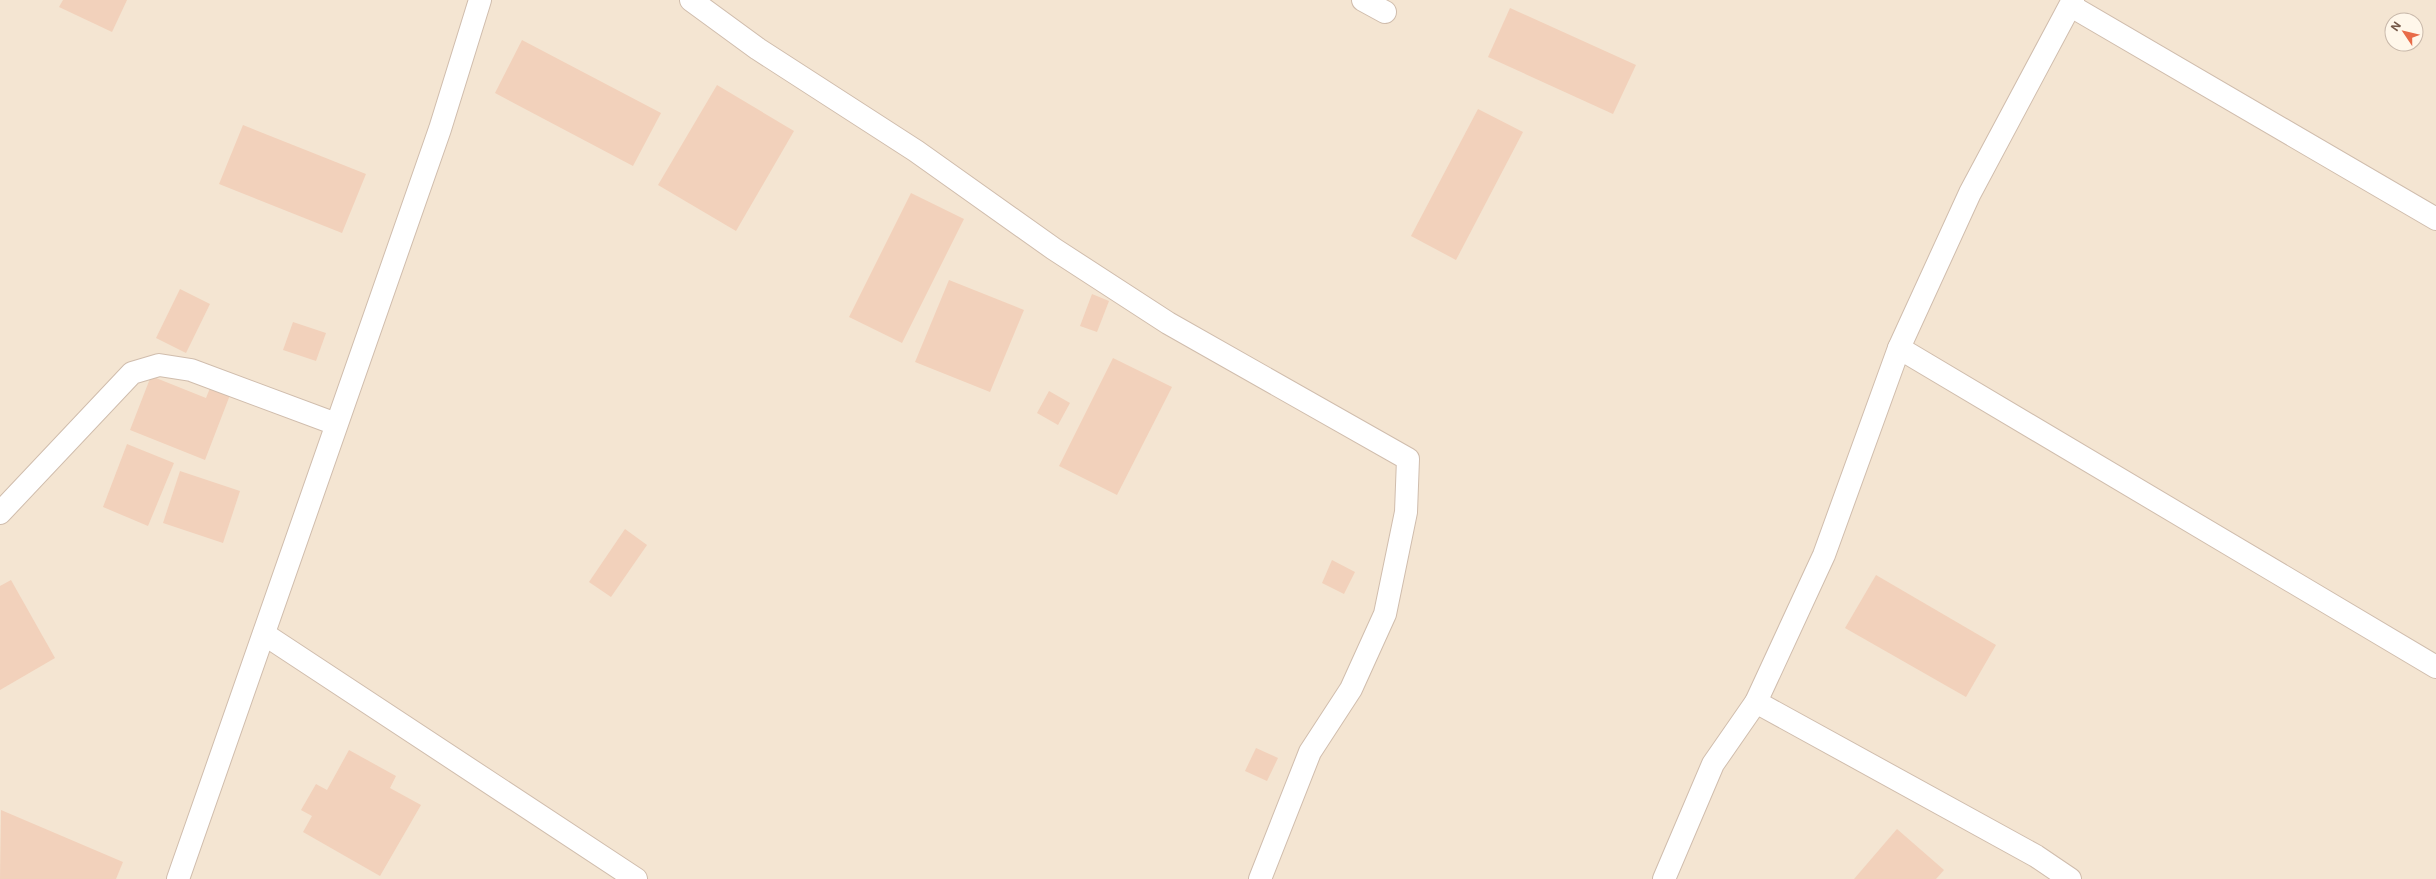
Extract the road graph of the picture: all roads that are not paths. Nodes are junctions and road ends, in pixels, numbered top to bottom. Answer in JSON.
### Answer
{"nodes":[{"id":1,"x":480,"y":0,"type":"edge"},
{"id":2,"x":691,"y":0,"type":"edge"},
{"id":3,"x":1363,"y":0,"type":"edge"},
{"id":4,"x":2072,"y":3,"type":"edge"},
{"id":5,"x":1385,"y":12,"type":"dead end"},
{"id":6,"x":2436,"y":218,"type":"edge"},
{"id":7,"x":1899,"y":348,"type":"junction"},
{"id":8,"x":336,"y":424,"type":"junction"},
{"id":9,"x":0,"y":513,"type":"edge"},
{"id":10,"x":264,"y":634,"type":"junction"},
{"id":11,"x":2436,"y":667,"type":"edge"},
{"id":12,"x":1756,"y":702,"type":"junction"},
{"id":13,"x":178,"y":879,"type":"edge"},
{"id":14,"x":636,"y":879,"type":"edge"},
{"id":15,"x":1260,"y":879,"type":"edge"},
{"id":16,"x":1664,"y":879,"type":"edge"},
{"id":17,"x":2070,"y":879,"type":"edge"}],
"edges":[{"from":1,"to":8,"type":"street"},
{"from":2,"to":15,"type":"street"},
{"from":3,"to":5,"type":"street"},
{"from":4,"to":6,"type":"street"},
{"from":4,"to":7,"type":"street"},
{"from":7,"to":11,"type":"street"},
{"from":7,"to":12,"type":"street"},
{"from":8,"to":9,"type":"street"},
{"from":8,"to":10,"type":"street"},
{"from":10,"to":13,"type":"street"},
{"from":10,"to":14,"type":"street"},
{"from":12,"to":16,"type":"street"},
{"from":12,"to":17,"type":"street"}]}
